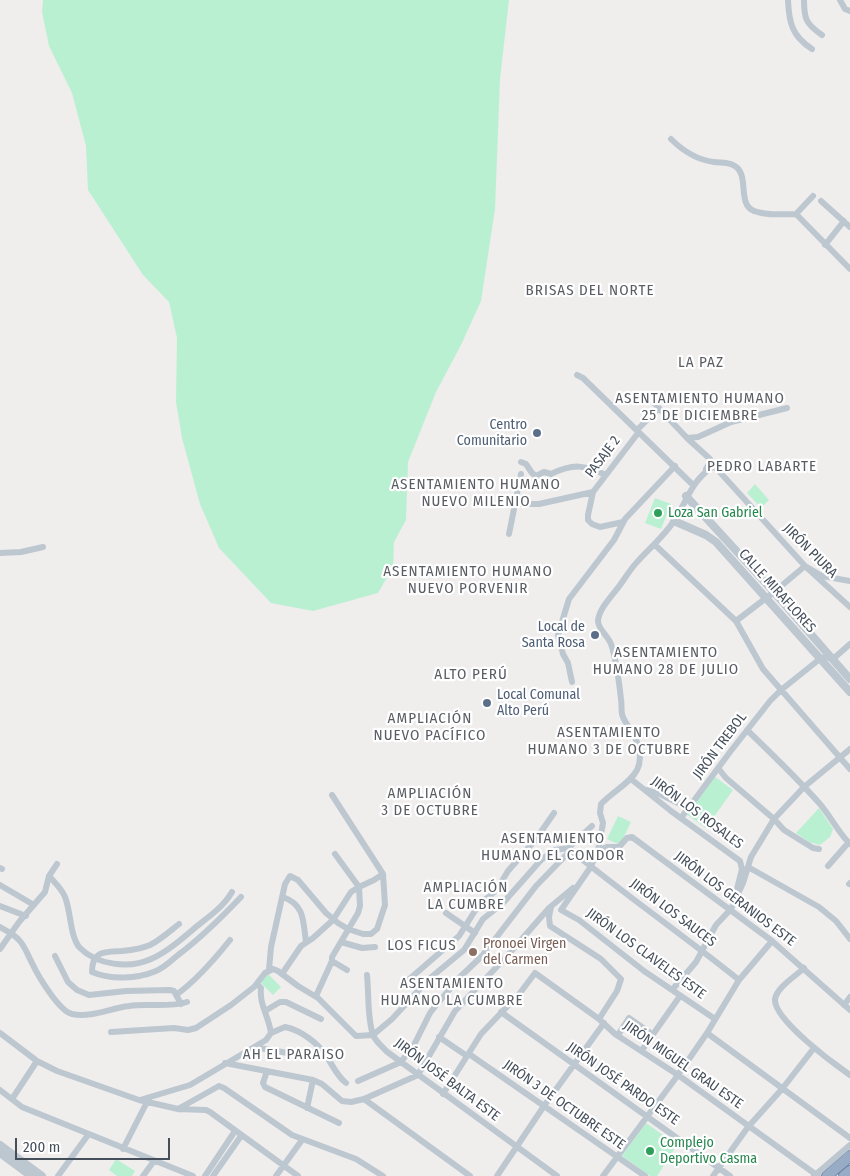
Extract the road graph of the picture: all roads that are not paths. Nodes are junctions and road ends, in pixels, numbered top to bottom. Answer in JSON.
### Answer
{"nodes":[{"id":1,"x":788,"y":0,"type":"edge"},
{"id":2,"x":804,"y":0,"type":"edge"},
{"id":3,"x":840,"y":0,"type":"edge"},
{"id":4,"x":850,"y":11,"type":"edge"},
{"id":5,"x":822,"y":35,"type":"dead end"},
{"id":6,"x":812,"y":49,"type":"dead end"},
{"id":7,"x":671,"y":139,"type":"dead end"},
{"id":8,"x":813,"y":196,"type":"dead end"},
{"id":9,"x":821,"y":201,"type":"dead end"},
{"id":10,"x":796,"y":214,"type":"junction"},
{"id":11,"x":844,"y":221,"type":"junction"},
{"id":12,"x":850,"y":227,"type":"edge"},
{"id":13,"x":825,"y":245,"type":"junction"},
{"id":14,"x":850,"y":269,"type":"edge"},
{"id":15,"x":576,"y":375,"type":"dead end"},
{"id":16,"x":787,"y":408,"type":"dead end"},
{"id":17,"x":638,"y":432,"type":"junction"},
{"id":18,"x":687,"y":438,"type":"junction"},
{"id":19,"x":520,"y":462,"type":"dead end"},
{"id":20,"x":675,"y":466,"type":"junction"},
{"id":21,"x":521,"y":474,"type":"dead end"},
{"id":22,"x":702,"y":474,"type":"junction"},
{"id":23,"x":606,"y":475,"type":"junction"},
{"id":24,"x":693,"y":485,"type":"junction"},
{"id":25,"x":593,"y":492,"type":"junction"},
{"id":26,"x":686,"y":496,"type":"junction"},
{"id":27,"x":516,"y":504,"type":"junction"},
{"id":28,"x":674,"y":521,"type":"junction"},
{"id":29,"x":623,"y":522,"type":"junction"},
{"id":30,"x":510,"y":534,"type":"dead end"},
{"id":31,"x":655,"y":545,"type":"junction"},
{"id":32,"x":43,"y":547,"type":"dead end"},
{"id":33,"x":0,"y":553,"type":"edge"},
{"id":34,"x":805,"y":566,"type":"junction"},
{"id":35,"x":850,"y":581,"type":"edge"},
{"id":36,"x":774,"y":592,"type":"junction"},
{"id":37,"x":766,"y":598,"type":"junction"},
{"id":38,"x":850,"y":607,"type":"edge"},
{"id":39,"x":736,"y":620,"type":"junction"},
{"id":40,"x":850,"y":644,"type":"edge"},
{"id":41,"x":821,"y":658,"type":"junction"},
{"id":42,"x":832,"y":659,"type":"junction"},
{"id":43,"x":850,"y":679,"type":"edge"},
{"id":44,"x":572,"y":682,"type":"dead end"},
{"id":45,"x":781,"y":690,"type":"junction"},
{"id":46,"x":850,"y":692,"type":"edge"},
{"id":47,"x":747,"y":730,"type":"junction"},
{"id":48,"x":850,"y":749,"type":"edge"},
{"id":49,"x":840,"y":757,"type":"junction"},
{"id":50,"x":718,"y":768,"type":"junction"},
{"id":51,"x":850,"y":769,"type":"edge"},
{"id":52,"x":631,"y":780,"type":"junction"},
{"id":53,"x":804,"y":787,"type":"junction"},
{"id":54,"x":643,"y":789,"type":"junction"},
{"id":55,"x":332,"y":796,"type":"dead end"},
{"id":56,"x":688,"y":808,"type":"junction"},
{"id":57,"x":554,"y":813,"type":"dead end"},
{"id":58,"x":681,"y":818,"type":"junction"},
{"id":59,"x":774,"y":820,"type":"junction"},
{"id":60,"x":592,"y":826,"type":"dead end"},
{"id":61,"x":849,"y":843,"type":"edge"},
{"id":62,"x":569,"y":849,"type":"junction"},
{"id":63,"x":819,"y":849,"type":"dead end"},
{"id":64,"x":598,"y":851,"type":"junction"},
{"id":65,"x":335,"y":854,"type":"dead end"},
{"id":66,"x":58,"y":864,"type":"dead end"},
{"id":67,"x":828,"y":866,"type":"dead end"},
{"id":68,"x":748,"y":867,"type":"junction"},
{"id":69,"x":590,"y":868,"type":"junction"},
{"id":70,"x":383,"y":874,"type":"junction"},
{"id":71,"x":49,"y":876,"type":"junction"},
{"id":72,"x":580,"y":882,"type":"junction"},
{"id":73,"x":0,"y":885,"type":"edge"},
{"id":74,"x":359,"y":887,"type":"junction"},
{"id":75,"x":232,"y":892,"type":"dead end"},
{"id":76,"x":283,"y":896,"type":"junction"},
{"id":77,"x":240,"y":897,"type":"dead end"},
{"id":78,"x":736,"y":899,"type":"junction"},
{"id":79,"x":34,"y":905,"type":"junction"},
{"id":80,"x":0,"y":906,"type":"edge"},
{"id":81,"x":552,"y":906,"type":"junction"},
{"id":82,"x":730,"y":909,"type":"junction"},
{"id":83,"x":446,"y":913,"type":"dead end"},
{"id":84,"x":26,"y":916,"type":"junction"},
{"id":85,"x":333,"y":920,"type":"junction"},
{"id":86,"x":179,"y":924,"type":"dead end"},
{"id":87,"x":466,"y":926,"type":"junction"},
{"id":88,"x":0,"y":927,"type":"edge"},
{"id":89,"x":348,"y":929,"type":"junction"},
{"id":90,"x":12,"y":933,"type":"junction"},
{"id":91,"x":475,"y":933,"type":"junction"},
{"id":92,"x":369,"y":934,"type":"junction"},
{"id":93,"x":850,"y":939,"type":"edge"},
{"id":94,"x":230,"y":940,"type":"dead end"},
{"id":95,"x":772,"y":941,"type":"junction"},
{"id":96,"x":306,"y":942,"type":"junction"},
{"id":97,"x":341,"y":942,"type":"junction"},
{"id":98,"x":375,"y":946,"type":"dead end"},
{"id":99,"x":367,"y":947,"type":"junction"},
{"id":100,"x":0,"y":949,"type":"edge"},
{"id":101,"x":702,"y":950,"type":"junction"},
{"id":102,"x":55,"y":956,"type":"dead end"},
{"id":103,"x":94,"y":959,"type":"junction"},
{"id":104,"x":332,"y":961,"type":"junction"},
{"id":105,"x":804,"y":968,"type":"junction"},
{"id":106,"x":270,"y":970,"type":"junction"},
{"id":107,"x":347,"y":970,"type":"dead end"},
{"id":108,"x":282,"y":974,"type":"junction"},
{"id":109,"x":367,"y":975,"type":"dead end"},
{"id":110,"x":739,"y":980,"type":"junction"},
{"id":111,"x":406,"y":982,"type":"dead end"},
{"id":112,"x":257,"y":984,"type":"junction"},
{"id":113,"x":672,"y":990,"type":"junction"},
{"id":114,"x":176,"y":995,"type":"junction"},
{"id":115,"x":316,"y":996,"type":"junction"},
{"id":116,"x":680,"y":996,"type":"junction"},
{"id":117,"x":850,"y":997,"type":"edge"},
{"id":118,"x":844,"y":1004,"type":"junction"},
{"id":119,"x":850,"y":1010,"type":"edge"},
{"id":120,"x":264,"y":1011,"type":"junction"},
{"id":121,"x":501,"y":1012,"type":"junction"},
{"id":122,"x":322,"y":1019,"type":"dead end"},
{"id":123,"x":715,"y":1019,"type":"junction"},
{"id":124,"x":602,"y":1021,"type":"junction"},
{"id":125,"x":111,"y":1032,"type":"dead end"},
{"id":126,"x":271,"y":1032,"type":"junction"},
{"id":127,"x":0,"y":1033,"type":"edge"},
{"id":128,"x":653,"y":1034,"type":"junction"},
{"id":129,"x":707,"y":1034,"type":"junction"},
{"id":130,"x":373,"y":1035,"type":"junction"},
{"id":131,"x":618,"y":1035,"type":"junction"},
{"id":132,"x":439,"y":1037,"type":"junction"},
{"id":133,"x":254,"y":1048,"type":"junction"},
{"id":134,"x":814,"y":1048,"type":"junction"},
{"id":135,"x":642,"y":1050,"type":"junction"},
{"id":136,"x":468,"y":1055,"type":"junction"},
{"id":137,"x":310,"y":1057,"type":"dead end"},
{"id":138,"x":37,"y":1061,"type":"junction"},
{"id":139,"x":402,"y":1062,"type":"junction"},
{"id":140,"x":226,"y":1063,"type":"junction"},
{"id":141,"x":574,"y":1065,"type":"junction"},
{"id":142,"x":850,"y":1065,"type":"edge"},
{"id":143,"x":266,"y":1070,"type":"junction"},
{"id":144,"x":844,"y":1071,"type":"junction"},
{"id":145,"x":418,"y":1075,"type":"junction"},
{"id":146,"x":678,"y":1075,"type":"junction"},
{"id":147,"x":850,"y":1076,"type":"edge"},
{"id":148,"x":313,"y":1080,"type":"junction"},
{"id":149,"x":358,"y":1081,"type":"dead end"},
{"id":150,"x":346,"y":1083,"type":"dead end"},
{"id":151,"x":782,"y":1089,"type":"junction"},
{"id":152,"x":0,"y":1090,"type":"edge"},
{"id":153,"x":443,"y":1094,"type":"junction"},
{"id":154,"x":12,"y":1099,"type":"junction"},
{"id":155,"x":364,"y":1099,"type":"junction"},
{"id":156,"x":139,"y":1100,"type":"junction"},
{"id":157,"x":147,"y":1102,"type":"junction"},
{"id":158,"x":544,"y":1106,"type":"junction"},
{"id":159,"x":307,"y":1108,"type":"junction"},
{"id":160,"x":178,"y":1109,"type":"junction"},
{"id":161,"x":647,"y":1116,"type":"junction"},
{"id":162,"x":340,"y":1123,"type":"dead end"},
{"id":163,"x":748,"y":1127,"type":"junction"},
{"id":164,"x":238,"y":1133,"type":"junction"},
{"id":165,"x":88,"y":1135,"type":"junction"},
{"id":166,"x":850,"y":1138,"type":"edge"},
{"id":167,"x":302,"y":1140,"type":"junction"},
{"id":168,"x":0,"y":1145,"type":"edge"},
{"id":169,"x":850,"y":1145,"type":"edge"},
{"id":170,"x":516,"y":1147,"type":"junction"},
{"id":171,"x":123,"y":1149,"type":"junction"},
{"id":172,"x":0,"y":1153,"type":"edge"},
{"id":173,"x":850,"y":1156,"type":"edge"},
{"id":174,"x":618,"y":1157,"type":"junction"},
{"id":175,"x":154,"y":1161,"type":"junction"},
{"id":176,"x":283,"y":1165,"type":"junction"},
{"id":177,"x":719,"y":1168,"type":"junction"},
{"id":178,"x":850,"y":1171,"type":"edge"},
{"id":179,"x":816,"y":1175,"type":"edge"},
{"id":180,"x":31,"y":1176,"type":"edge"},
{"id":181,"x":42,"y":1176,"type":"edge"},
{"id":182,"x":58,"y":1176,"type":"edge"},
{"id":183,"x":143,"y":1176,"type":"edge"},
{"id":184,"x":193,"y":1176,"type":"edge"},
{"id":185,"x":205,"y":1176,"type":"edge"},
{"id":186,"x":213,"y":1176,"type":"edge"},
{"id":187,"x":276,"y":1176,"type":"edge"},
{"id":188,"x":298,"y":1176,"type":"edge"},
{"id":189,"x":383,"y":1176,"type":"edge"},
{"id":190,"x":470,"y":1176,"type":"edge"},
{"id":191,"x":497,"y":1176,"type":"edge"},
{"id":192,"x":557,"y":1176,"type":"edge"},
{"id":193,"x":603,"y":1176,"type":"edge"},
{"id":194,"x":644,"y":1176,"type":"edge"},
{"id":195,"x":713,"y":1176,"type":"edge"},
{"id":196,"x":730,"y":1176,"type":"edge"},
{"id":197,"x":827,"y":1176,"type":"edge"},
{"id":198,"x":844,"y":1176,"type":"edge"}],
"edges":[{"from":1,"to":6,"type":"street"},
{"from":2,"to":5,"type":"street"},
{"from":3,"to":4,"type":"street"},
{"from":7,"to":10,"type":"street"},
{"from":8,"to":10,"type":"street"},
{"from":9,"to":11,"type":"street"},
{"from":10,"to":13,"type":"street"},
{"from":11,"to":12,"type":"street"},
{"from":11,"to":13,"type":"street"},
{"from":13,"to":14,"type":"street"},
{"from":15,"to":17,"type":"street"},
{"from":16,"to":18,"type":"street"},
{"from":17,"to":18,"type":"street","name":"PASAJE 2"},
{"from":17,"to":20,"type":"street"},
{"from":17,"to":23,"type":"street","name":"PASAJE 2"},
{"from":18,"to":22,"type":"street"},
{"from":19,"to":23,"type":"street"},
{"from":20,"to":24,"type":"street"},
{"from":20,"to":29,"type":"street"},
{"from":21,"to":27,"type":"street"},
{"from":22,"to":24,"type":"street"},
{"from":22,"to":34,"type":"street","name":"JIRÓN PIURA"},
{"from":23,"to":25,"type":"street","name":"PASAJE 2"},
{"from":24,"to":26,"type":"street"},
{"from":25,"to":27,"type":"street"},
{"from":25,"to":29,"type":"street","name":"PASAJE 2"},
{"from":26,"to":28,"type":"street"},
{"from":26,"to":36,"type":"street","name":"CALLE MIRAFLORES"},
{"from":27,"to":30,"type":"street"},
{"from":28,"to":31,"type":"street"},
{"from":28,"to":37,"type":"street","name":"CALLE MIRAFLORES"},
{"from":29,"to":44,"type":"street"},
{"from":31,"to":39,"type":"street"},
{"from":31,"to":52,"type":"street"},
{"from":32,"to":33,"type":"street"},
{"from":34,"to":35,"type":"street"},
{"from":34,"to":36,"type":"street"},
{"from":34,"to":38,"type":"street","name":"JIRÓN PIURA"},
{"from":36,"to":37,"type":"street"},
{"from":36,"to":42,"type":"street","name":"CALLE MIRAFLORES"},
{"from":37,"to":39,"type":"street"},
{"from":37,"to":41,"type":"street","name":"CALLE MIRAFLORES"},
{"from":39,"to":45,"type":"street"},
{"from":40,"to":42,"type":"street"},
{"from":41,"to":42,"type":"street"},
{"from":41,"to":45,"type":"street","name":"JIRÓN TREBOL"},
{"from":41,"to":46,"type":"street","name":"CALLE MIRAFLORES"},
{"from":42,"to":43,"type":"street","name":"CALLE MIRAFLORES"},
{"from":45,"to":47,"type":"street","name":"JIRÓN TREBOL"},
{"from":45,"to":49,"type":"street"},
{"from":47,"to":50,"type":"street","name":"JIRÓN TREBOL"},
{"from":47,"to":53,"type":"street"},
{"from":48,"to":49,"type":"street"},
{"from":49,"to":51,"type":"street"},
{"from":49,"to":53,"type":"street"},
{"from":50,"to":56,"type":"street","name":"JIRÓN TREBOL"},
{"from":50,"to":59,"type":"street"},
{"from":52,"to":54,"type":"street","name":"JIRÓN LOS ROSALES"},
{"from":52,"to":64,"type":"street"},
{"from":53,"to":59,"type":"street"},
{"from":53,"to":61,"type":"street"},
{"from":54,"to":56,"type":"street"},
{"from":54,"to":58,"type":"street","name":"JIRÓN LOS ROSALES"},
{"from":55,"to":70,"type":"street"},
{"from":56,"to":58,"type":"street","name":"JIRÓN TREBOL"},
{"from":57,"to":87,"type":"street"},
{"from":58,"to":78,"type":"street","name":"JIRÓN LOS ROSALES"},
{"from":59,"to":63,"type":"street"},
{"from":59,"to":68,"type":"street"},
{"from":60,"to":62,"type":"street"},
{"from":61,"to":67,"type":"street"},
{"from":62,"to":69,"type":"street","name":"JIRÓN LOS SAUCES"},
{"from":62,"to":91,"type":"street"},
{"from":62,"to":139,"type":"street"},
{"from":64,"to":69,"type":"street"},
{"from":64,"to":82,"type":"street","name":"JIRÓN LOS GERANIOS ESTE"},
{"from":65,"to":74,"type":"street"},
{"from":66,"to":71,"type":"street"},
{"from":68,"to":78,"type":"street"},
{"from":68,"to":93,"type":"street","name":"JIRÓN LOS ROSALES"},
{"from":69,"to":72,"type":"street"},
{"from":69,"to":101,"type":"street","name":"JIRÓN LOS SAUCES"},
{"from":70,"to":74,"type":"street"},
{"from":70,"to":92,"type":"street"},
{"from":71,"to":79,"type":"street"},
{"from":71,"to":103,"type":"street"},
{"from":72,"to":81,"type":"street"},
{"from":72,"to":113,"type":"street","name":"JIRÓN LOS CLAVELES ESTE"},
{"from":73,"to":79,"type":"street"},
{"from":74,"to":85,"type":"street"},
{"from":74,"to":89,"type":"street"},
{"from":75,"to":103,"type":"street"},
{"from":76,"to":85,"type":"street"},
{"from":76,"to":96,"type":"street"},
{"from":76,"to":106,"type":"street"},
{"from":77,"to":103,"type":"street"},
{"from":78,"to":82,"type":"street"},
{"from":79,"to":84,"type":"street"},
{"from":80,"to":84,"type":"street"},
{"from":81,"to":124,"type":"street"},
{"from":81,"to":132,"type":"street"},
{"from":82,"to":95,"type":"street","name":"JIRÓN LOS GERANIOS ESTE"},
{"from":82,"to":101,"type":"street"},
{"from":83,"to":87,"type":"street"},
{"from":84,"to":90,"type":"street"},
{"from":85,"to":89,"type":"street"},
{"from":85,"to":96,"type":"street"},
{"from":86,"to":103,"type":"street"},
{"from":87,"to":91,"type":"street"},
{"from":87,"to":111,"type":"street"},
{"from":88,"to":90,"type":"street"},
{"from":89,"to":92,"type":"street"},
{"from":89,"to":97,"type":"street"},
{"from":90,"to":100,"type":"street"},
{"from":90,"to":114,"type":"street"},
{"from":91,"to":130,"type":"street"},
{"from":92,"to":99,"type":"street"},
{"from":94,"to":114,"type":"street"},
{"from":95,"to":105,"type":"street","name":"JIRÓN LOS GERANIOS ESTE"},
{"from":95,"to":110,"type":"street"},
{"from":96,"to":108,"type":"street"},
{"from":97,"to":99,"type":"street"},
{"from":97,"to":104,"type":"street"},
{"from":98,"to":99,"type":"street"},
{"from":101,"to":110,"type":"street","name":"JIRÓN LOS SAUCES"},
{"from":101,"to":113,"type":"street"},
{"from":102,"to":114,"type":"street"},
{"from":104,"to":107,"type":"street"},
{"from":104,"to":115,"type":"street"},
{"from":105,"to":118,"type":"street","name":"JIRÓN LOS GERANIOS ESTE"},
{"from":105,"to":134,"type":"street"},
{"from":106,"to":108,"type":"street"},
{"from":106,"to":112,"type":"street"},
{"from":108,"to":115,"type":"street"},
{"from":109,"to":130,"type":"street"},
{"from":110,"to":123,"type":"street"},
{"from":112,"to":120,"type":"street"},
{"from":112,"to":125,"type":"street"},
{"from":113,"to":116,"type":"street","name":"JIRÓN LOS CLAVELES ESTE"},
{"from":115,"to":130,"type":"street"},
{"from":116,"to":123,"type":"street","name":"JIRÓN LOS CLAVELES ESTE"},
{"from":116,"to":128,"type":"street"},
{"from":117,"to":118,"type":"street"},
{"from":118,"to":119,"type":"street","name":"JIRÓN LOS GERANIOS ESTE"},
{"from":120,"to":122,"type":"street"},
{"from":120,"to":126,"type":"street"},
{"from":121,"to":124,"type":"street","name":"JIRÓN MIGUEL GRAU ESTE"},
{"from":121,"to":136,"type":"street"},
{"from":121,"to":141,"type":"street","name":"JIRÓN JOSÉ PARDO ESTE"},
{"from":123,"to":129,"type":"street"},
{"from":124,"to":131,"type":"street","name":"JIRÓN MIGUEL GRAU ESTE"},
{"from":124,"to":141,"type":"street"},
{"from":126,"to":133,"type":"street"},
{"from":126,"to":150,"type":"street"},
{"from":127,"to":138,"type":"street"},
{"from":128,"to":131,"type":"street"},
{"from":128,"to":135,"type":"street"},
{"from":129,"to":146,"type":"street"},
{"from":129,"to":151,"type":"street"},
{"from":130,"to":139,"type":"street","name":"JIRÓN JOSÉ BALTA ESTE"},
{"from":131,"to":135,"type":"street","name":"JIRÓN MIGUEL GRAU ESTE"},
{"from":132,"to":136,"type":"street","name":"JIRÓN 3 DE OCTUBRE ESTE"},
{"from":132,"to":145,"type":"street"},
{"from":133,"to":137,"type":"street"},
{"from":133,"to":140,"type":"street"},
{"from":134,"to":144,"type":"street"},
{"from":134,"to":151,"type":"street"},
{"from":135,"to":146,"type":"street","name":"JIRÓN MIGUEL GRAU ESTE"},
{"from":136,"to":153,"type":"street"},
{"from":136,"to":158,"type":"street","name":"JIRÓN 3 DE OCTUBRE ESTE"},
{"from":138,"to":154,"type":"street"},
{"from":138,"to":156,"type":"street"},
{"from":139,"to":145,"type":"street","name":"JIRÓN JOSÉ BALTA ESTE"},
{"from":139,"to":149,"type":"street"},
{"from":140,"to":143,"type":"street"},
{"from":140,"to":156,"type":"street"},
{"from":141,"to":158,"type":"street"},
{"from":141,"to":161,"type":"street","name":"JIRÓN JOSÉ PARDO ESTE"},
{"from":142,"to":144,"type":"street"},
{"from":143,"to":148,"type":"street"},
{"from":143,"to":159,"type":"street"},
{"from":144,"to":147,"type":"street"},
{"from":145,"to":153,"type":"street","name":"JIRÓN JOSÉ BALTA ESTE"},
{"from":145,"to":155,"type":"street"},
{"from":146,"to":161,"type":"street"},
{"from":146,"to":163,"type":"street","name":"JIRÓN MIGUEL GRAU ESTE"},
{"from":148,"to":155,"type":"street"},
{"from":148,"to":159,"type":"street"},
{"from":151,"to":163,"type":"street"},
{"from":151,"to":166,"type":"street"},
{"from":152,"to":154,"type":"street"},
{"from":153,"to":170,"type":"street","name":"JIRÓN JOSÉ BALTA ESTE"},
{"from":154,"to":165,"type":"street"},
{"from":155,"to":190,"type":"street"},
{"from":156,"to":157,"type":"street"},
{"from":157,"to":160,"type":"street"},
{"from":157,"to":171,"type":"street"},
{"from":158,"to":170,"type":"street"},
{"from":158,"to":174,"type":"street","name":"JIRÓN 3 DE OCTUBRE ESTE"},
{"from":159,"to":162,"type":"street"},
{"from":160,"to":164,"type":"street"},
{"from":160,"to":167,"type":"street"},
{"from":161,"to":174,"type":"street"},
{"from":161,"to":177,"type":"street","name":"JIRÓN JOSÉ PARDO ESTE"},
{"from":163,"to":177,"type":"street"},
{"from":163,"to":179,"type":"street","name":"JIRÓN MIGUEL GRAU ESTE"},
{"from":164,"to":176,"type":"street"},
{"from":164,"to":185,"type":"street"},
{"from":164,"to":186,"type":"street"},
{"from":165,"to":171,"type":"street"},
{"from":165,"to":182,"type":"street"},
{"from":167,"to":176,"type":"street"},
{"from":167,"to":189,"type":"street"},
{"from":168,"to":181,"type":"street"},
{"from":169,"to":179,"type":"street"},
{"from":170,"to":191,"type":"street"},
{"from":170,"to":192,"type":"street","name":"JIRÓN JOSÉ BALTA ESTE"},
{"from":171,"to":175,"type":"street"},
{"from":172,"to":180,"type":"street"},
{"from":173,"to":197,"type":"highway"},
{"from":174,"to":193,"type":"street"},
{"from":174,"to":194,"type":"street","name":"JIRÓN 3 DE OCTUBRE ESTE"},
{"from":175,"to":183,"type":"street"},
{"from":175,"to":184,"type":"street"},
{"from":176,"to":187,"type":"street"},
{"from":176,"to":188,"type":"street"},
{"from":177,"to":195,"type":"street"},
{"from":177,"to":196,"type":"street","name":"JIRÓN JOSÉ PARDO ESTE"},
{"from":178,"to":198,"type":"highway"}]}
